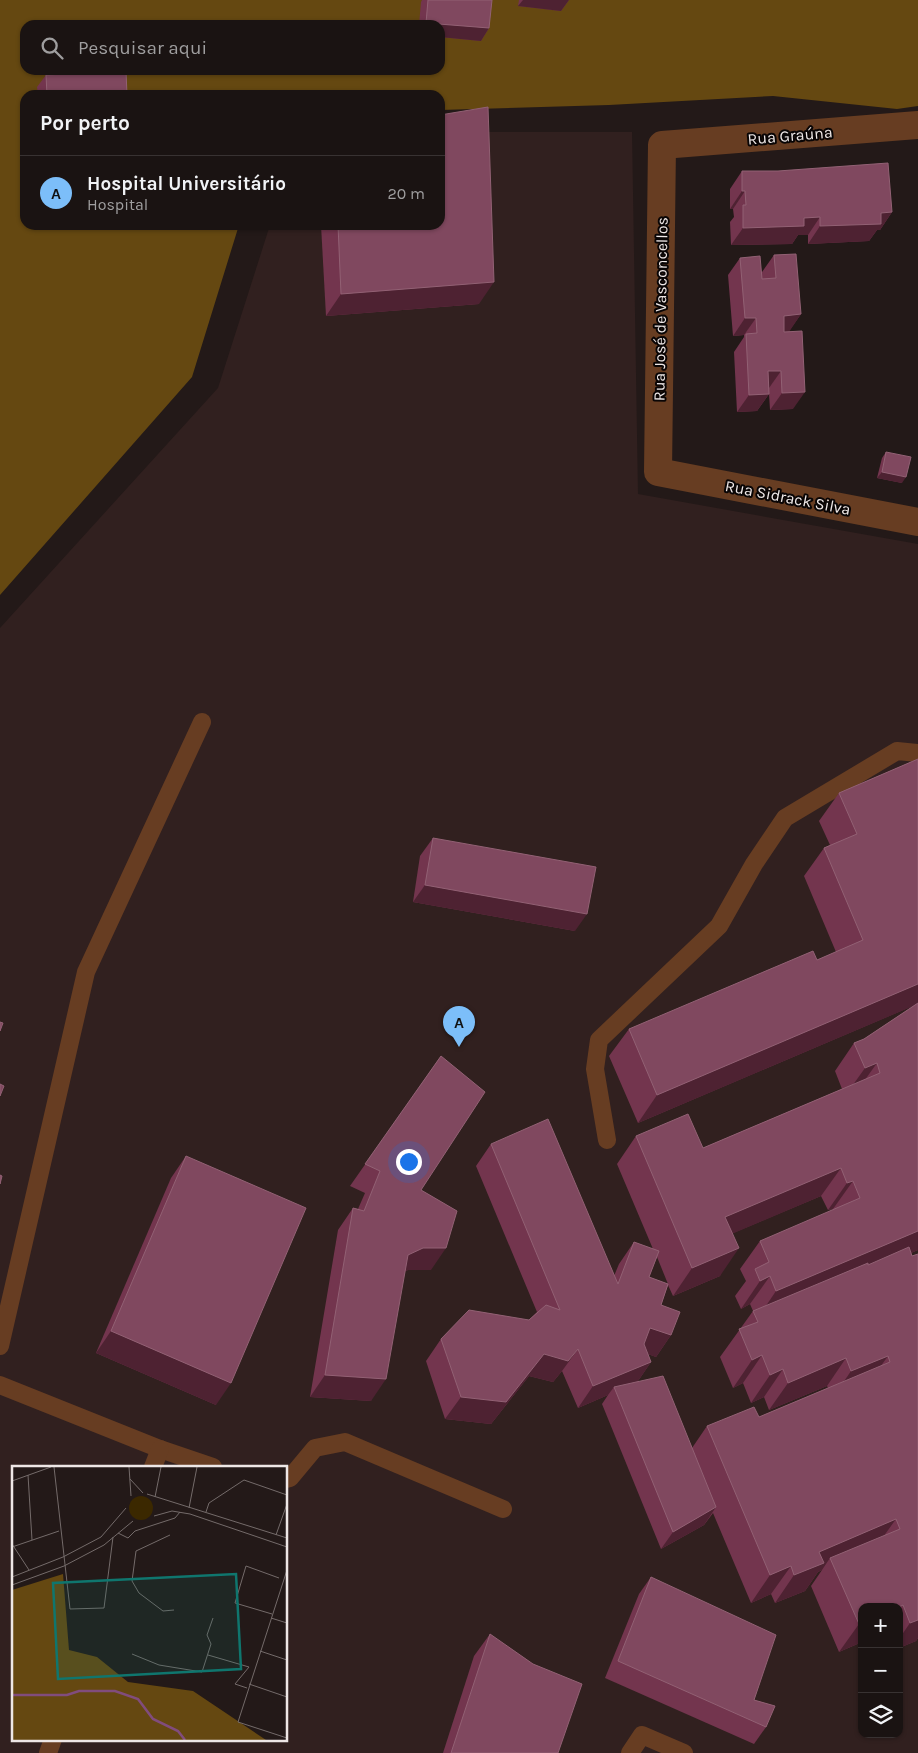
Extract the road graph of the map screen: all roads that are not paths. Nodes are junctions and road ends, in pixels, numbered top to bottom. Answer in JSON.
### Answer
{"nodes":[{"id":1,"x":918,"y":125,"type":"edge"},
{"id":2,"x":662,"y":145,"type":"joint"},
{"id":3,"x":658,"y":472,"type":"joint"},
{"id":4,"x":918,"y":522,"type":"edge"},
{"id":5,"x":202,"y":722,"type":"dead end"},
{"id":6,"x":918,"y":753,"type":"edge"},
{"id":7,"x":607,"y":1140,"type":"dead end"},
{"id":8,"x":0,"y":1346,"type":"edge"},
{"id":9,"x":0,"y":1386,"type":"edge"},
{"id":10,"x":160,"y":1449,"type":"junction"},
{"id":11,"x":153,"y":1466,"type":"edge"},
{"id":12,"x":210,"y":1466,"type":"edge"},
{"id":13,"x":288,"y":1478,"type":"edge"},
{"id":14,"x":503,"y":1509,"type":"dead end"},
{"id":15,"x":53,"y":1740,"type":"edge"},
{"id":16,"x":48,"y":1753,"type":"edge"},
{"id":17,"x":630,"y":1753,"type":"edge"},
{"id":18,"x":684,"y":1753,"type":"edge"}],
"edges":[{"from":1,"to":2,"type":"street","name":"Rua Graúna"},
{"from":2,"to":3,"type":"street","name":"Rua José de Vasconcellos"},
{"from":3,"to":4,"type":"street","name":"Rua Sidrack Silva"},
{"from":5,"to":8,"type":"lane"},
{"from":6,"to":7,"type":"lane"},
{"from":9,"to":10,"type":"lane"},
{"from":10,"to":11,"type":"lane"},
{"from":10,"to":12,"type":"lane"},
{"from":13,"to":14,"type":"lane"},
{"from":15,"to":16,"type":"lane"},
{"from":17,"to":18,"type":"lane"}]}
